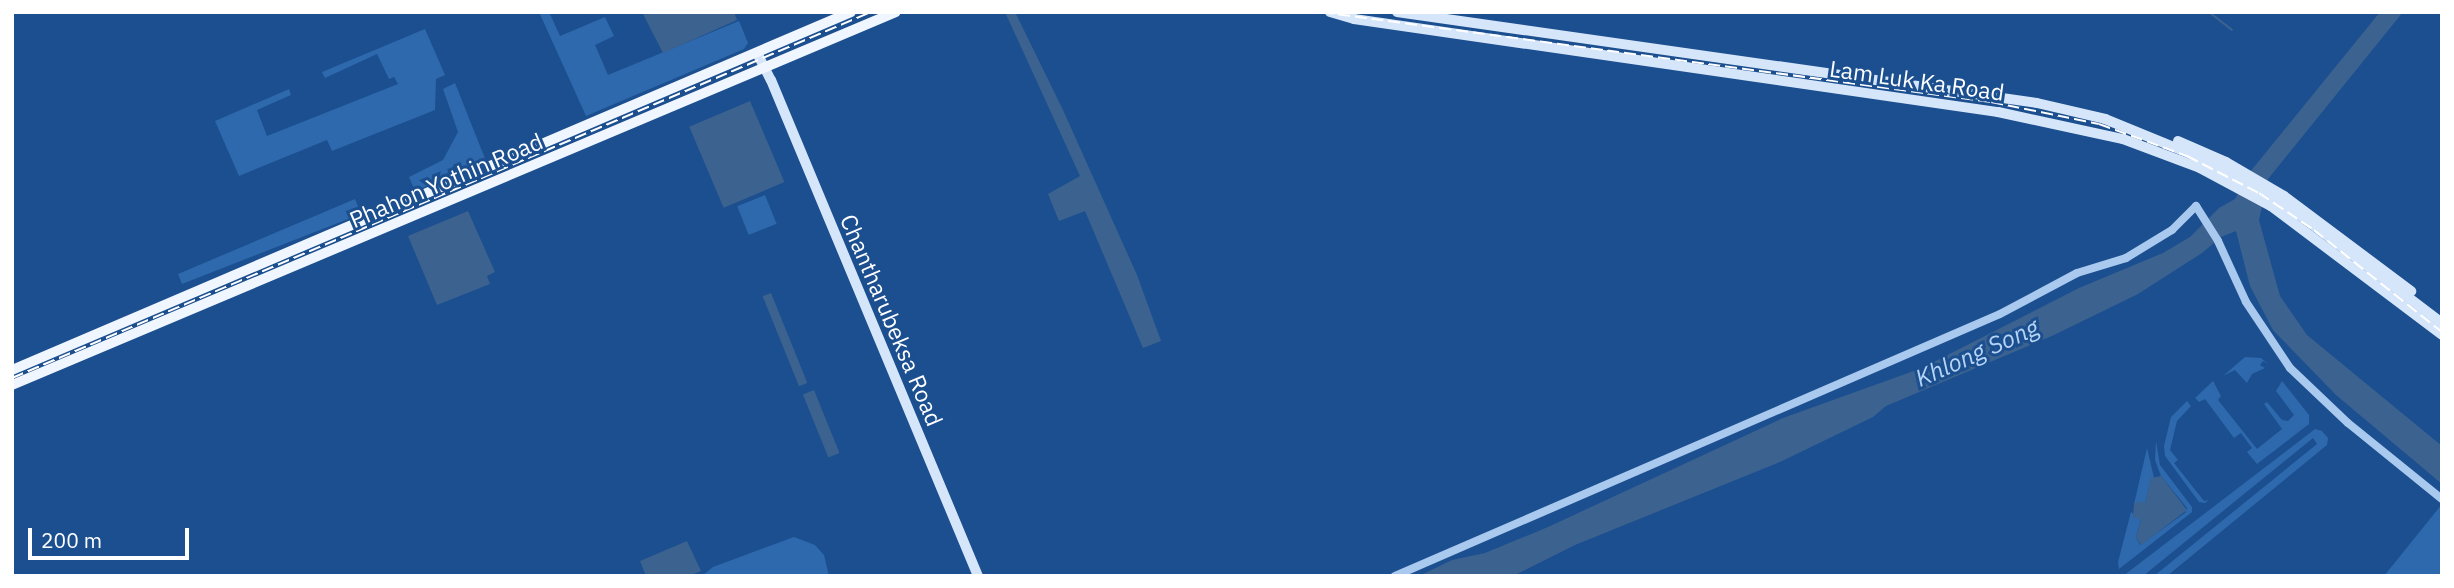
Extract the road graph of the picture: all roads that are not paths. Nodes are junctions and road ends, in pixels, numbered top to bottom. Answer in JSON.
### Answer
{"nodes":[{"id":1,"x":851,"y":12,"type":"edge"},
{"id":2,"x":896,"y":12,"type":"edge"},
{"id":3,"x":1330,"y":12,"type":"edge"},
{"id":4,"x":1396,"y":12,"type":"edge"},
{"id":5,"x":1609,"y":40,"type":"junction"},
{"id":6,"x":769,"y":48,"type":"junction"},
{"id":7,"x":757,"y":53,"type":"junction"},
{"id":8,"x":1608,"y":54,"type":"junction"},
{"id":9,"x":768,"y":65,"type":"junction"},
{"id":10,"x":2145,"y":133,"type":"junction"},
{"id":11,"x":494,"y":165,"type":"junction"},
{"id":12,"x":500,"y":180,"type":"junction"},
{"id":13,"x":2442,"y":315,"type":"edge"},
{"id":14,"x":2442,"y":323,"type":"edge"},
{"id":15,"x":2442,"y":335,"type":"edge"},
{"id":16,"x":25,"y":365,"type":"junction"},
{"id":17,"x":12,"y":370,"type":"edge"},
{"id":18,"x":29,"y":377,"type":"junction"},
{"id":19,"x":12,"y":384,"type":"edge"},
{"id":20,"x":2442,"y":499,"type":"edge"},
{"id":21,"x":978,"y":576,"type":"edge"},
{"id":22,"x":1395,"y":576,"type":"edge"}],
"edges":[{"from":1,"to":6,"type":"main road","name":"Phahon Yothin Road"},
{"from":2,"to":9,"type":"main road","name":"Phahon Yothin Road"},
{"from":3,"to":8,"type":"main road","name":"Lam Luk Ka Road"},
{"from":4,"to":5,"type":"main road","name":"Lam Luk Ka Road"},
{"from":5,"to":8,"type":"main road"},
{"from":5,"to":10,"type":"main road","name":"Lam Luk Ka Road"},
{"from":6,"to":7,"type":"main road","name":"Phahon Yothin Road"},
{"from":6,"to":9,"type":"main road","name":"Chantharubeksa Road"},
{"from":7,"to":9,"type":"main road","name":"Chantharubeksa Road"},
{"from":7,"to":11,"type":"main road","name":"Phahon Yothin Road"},
{"from":8,"to":15,"type":"main road","name":"Lam Luk Ka Road"},
{"from":9,"to":12,"type":"main road","name":"Phahon Yothin Road"},
{"from":9,"to":21,"type":"main road","name":"Chantharubeksa Road"},
{"from":10,"to":13,"type":"main road"},
{"from":10,"to":14,"type":"main road","name":"Lam Luk Ka Road"},
{"from":11,"to":12,"type":"main road"},
{"from":11,"to":16,"type":"main road","name":"Phahon Yothin Road"},
{"from":12,"to":18,"type":"main road","name":"Phahon Yothin Road"},
{"from":16,"to":17,"type":"main road","name":"Phahon Yothin Road"},
{"from":16,"to":18,"type":"main road"},
{"from":18,"to":19,"type":"main road","name":"Phahon Yothin Road"},
{"from":20,"to":22,"type":"street"}]}
